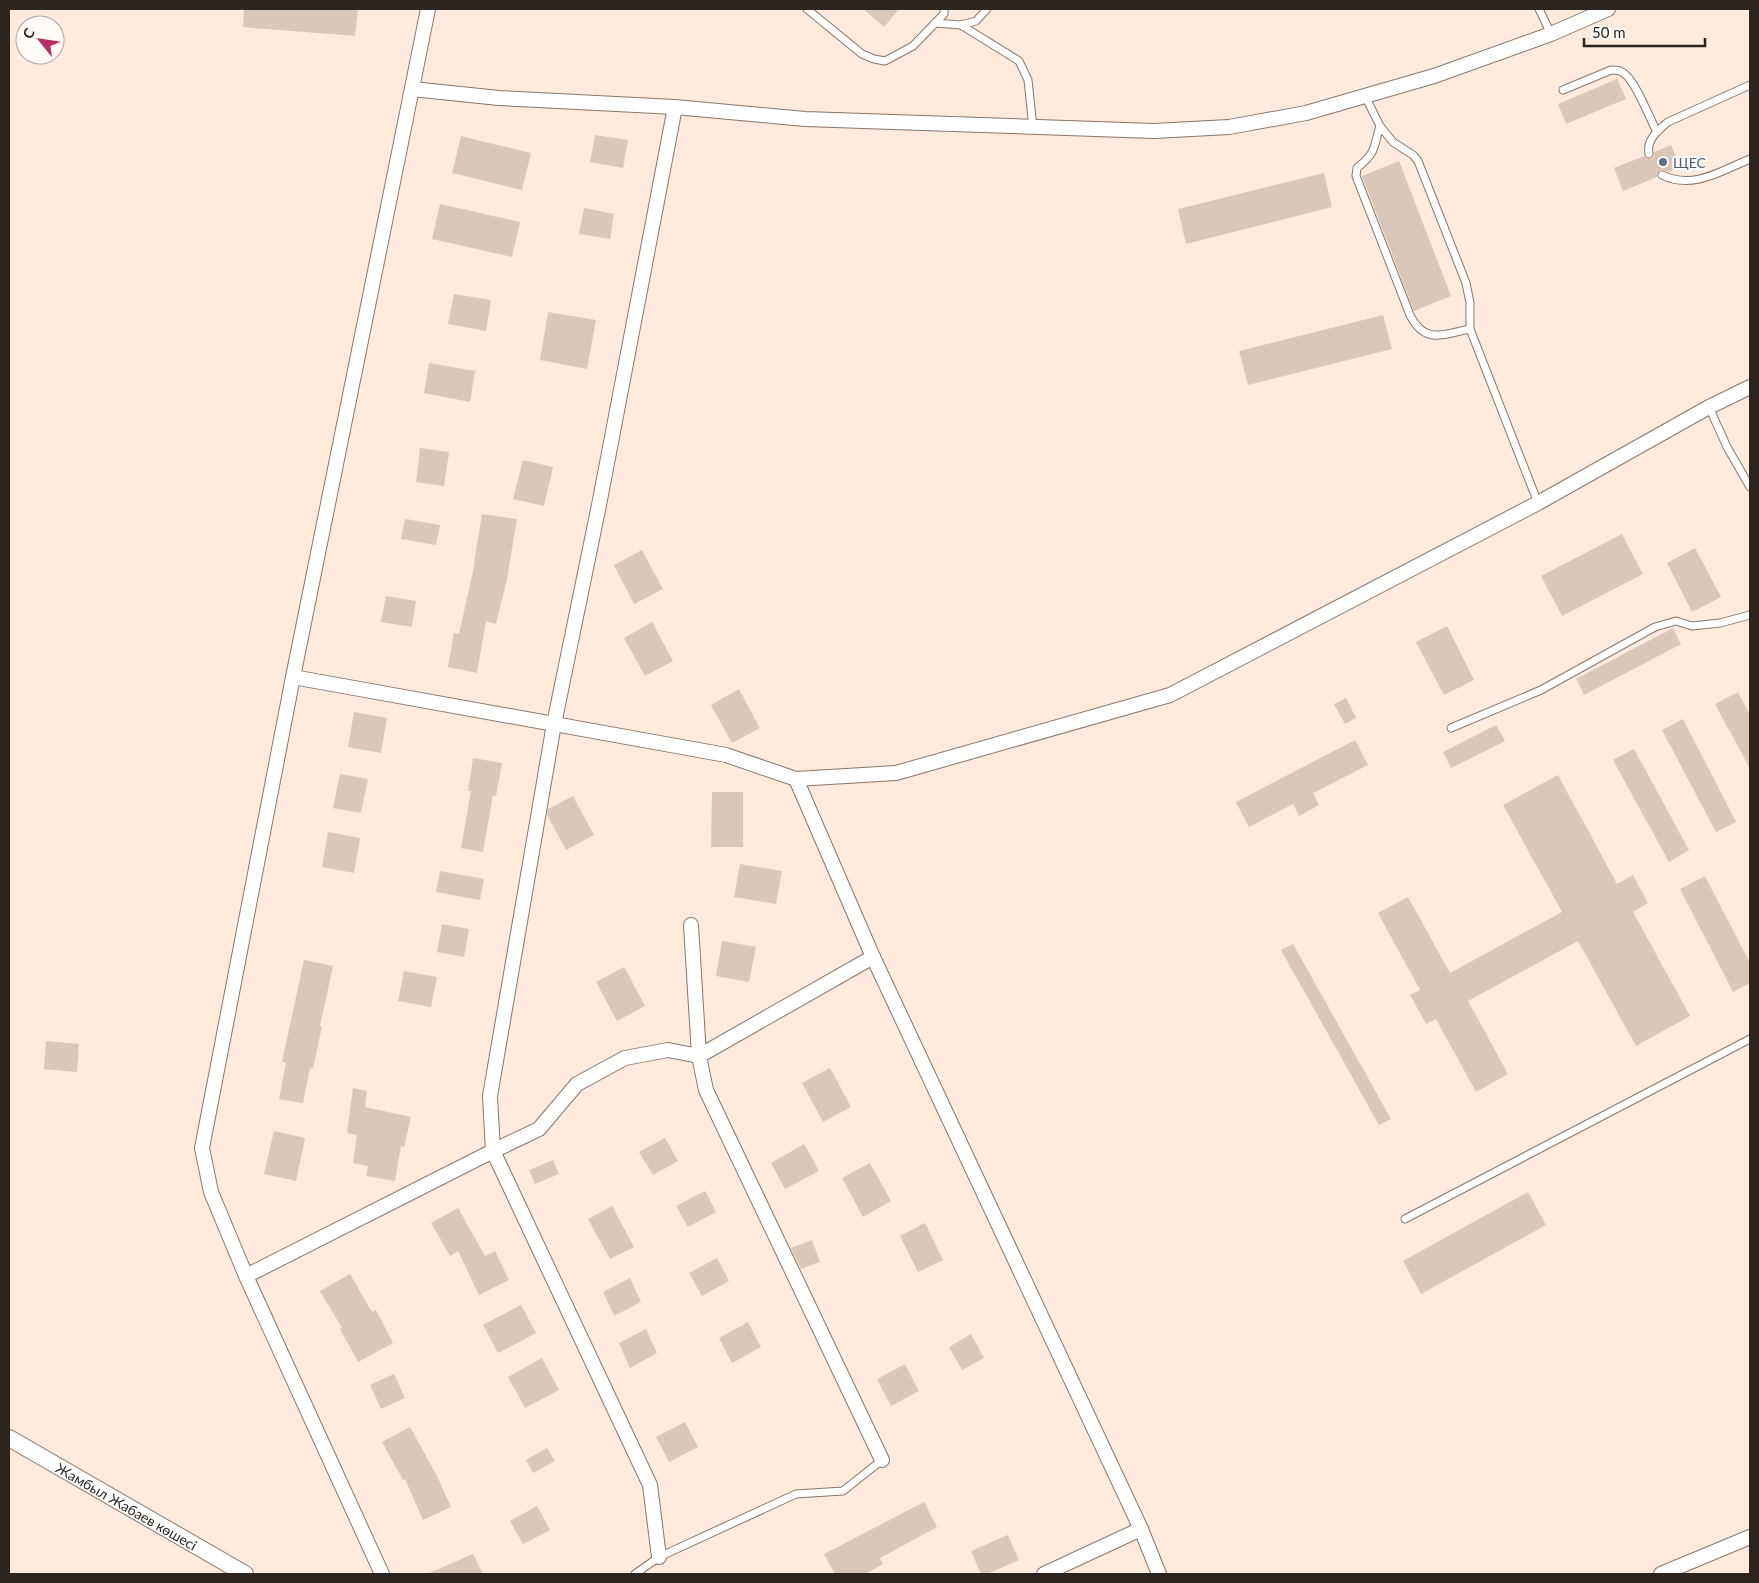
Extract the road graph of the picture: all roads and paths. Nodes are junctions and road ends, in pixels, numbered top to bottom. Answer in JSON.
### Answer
{"nodes":[{"id":1,"x":428,"y":9,"type":"edge"},
{"id":2,"x":807,"y":9,"type":"edge"},
{"id":3,"x":944,"y":9,"type":"edge"},
{"id":4,"x":987,"y":9,"type":"edge"},
{"id":5,"x":1539,"y":9,"type":"edge"},
{"id":6,"x":1608,"y":9,"type":"edge"},
{"id":7,"x":935,"y":23,"type":"junction"},
{"id":8,"x":960,"y":25,"type":"junction"},
{"id":9,"x":1551,"y":34,"type":"junction"},
{"id":10,"x":1750,"y":85,"type":"edge"},
{"id":11,"x":412,"y":89,"type":"junction"},
{"id":12,"x":1563,"y":90,"type":"dead end"},
{"id":13,"x":1365,"y":96,"type":"junction"},
{"id":14,"x":675,"y":107,"type":"junction"},
{"id":15,"x":1380,"y":126,"type":"junction"},
{"id":16,"x":1033,"y":128,"type":"junction"},
{"id":17,"x":1657,"y":132,"type":"junction"},
{"id":18,"x":1649,"y":154,"type":"dead end"},
{"id":19,"x":1750,"y":159,"type":"edge"},
{"id":20,"x":1662,"y":175,"type":"dead end"},
{"id":21,"x":1470,"y":329,"type":"junction"},
{"id":22,"x":1750,"y":387,"type":"edge"},
{"id":23,"x":1709,"y":408,"type":"junction"},
{"id":24,"x":1750,"y":487,"type":"edge"},
{"id":25,"x":1538,"y":503,"type":"junction"},
{"id":26,"x":1750,"y":615,"type":"edge"},
{"id":27,"x":293,"y":677,"type":"junction"},
{"id":28,"x":554,"y":724,"type":"junction"},
{"id":29,"x":1451,"y":728,"type":"dead end"},
{"id":30,"x":796,"y":779,"type":"junction"},
{"id":31,"x":691,"y":925,"type":"dead end"},
{"id":32,"x":873,"y":956,"type":"junction"},
{"id":33,"x":1750,"y":1039,"type":"edge"},
{"id":34,"x":699,"y":1056,"type":"junction"},
{"id":35,"x":494,"y":1150,"type":"junction"},
{"id":36,"x":1405,"y":1219,"type":"dead end"},
{"id":37,"x":246,"y":1276,"type":"junction"},
{"id":38,"x":9,"y":1438,"type":"edge"},
{"id":39,"x":882,"y":1460,"type":"joint"},
{"id":40,"x":1141,"y":1529,"type":"junction"},
{"id":41,"x":1750,"y":1537,"type":"edge"},
{"id":42,"x":658,"y":1557,"type":"junction"},
{"id":43,"x":245,"y":1574,"type":"edge"},
{"id":44,"x":382,"y":1574,"type":"edge"},
{"id":45,"x":635,"y":1574,"type":"edge"},
{"id":46,"x":1044,"y":1574,"type":"edge"},
{"id":47,"x":1159,"y":1574,"type":"edge"},
{"id":48,"x":1661,"y":1574,"type":"edge"}],
"edges":[{"from":1,"to":11,"type":"street"},
{"from":2,"to":7,"type":"lane"},
{"from":3,"to":7,"type":"lane"},
{"from":4,"to":8,"type":"lane"},
{"from":5,"to":9,"type":"lane"},
{"from":6,"to":9,"type":"street"},
{"from":7,"to":8,"type":"lane"},
{"from":8,"to":16,"type":"lane"},
{"from":9,"to":13,"type":"street"},
{"from":10,"to":17,"type":"lane"},
{"from":11,"to":14,"type":"street"},
{"from":11,"to":27,"type":"street"},
{"from":12,"to":17,"type":"lane"},
{"from":13,"to":15,"type":"lane"},
{"from":13,"to":16,"type":"street"},
{"from":14,"to":16,"type":"street"},
{"from":14,"to":28,"type":"street"},
{"from":15,"to":21,"type":"lane"},
{"from":15,"to":21,"type":"lane"},
{"from":17,"to":18,"type":"lane"},
{"from":19,"to":20,"type":"lane"},
{"from":21,"to":25,"type":"lane"},
{"from":22,"to":23,"type":"street"},
{"from":23,"to":24,"type":"lane"},
{"from":23,"to":25,"type":"street"},
{"from":25,"to":30,"type":"street"},
{"from":26,"to":29,"type":"lane"},
{"from":27,"to":28,"type":"street"},
{"from":27,"to":37,"type":"street"},
{"from":28,"to":30,"type":"street"},
{"from":28,"to":35,"type":"street"},
{"from":30,"to":32,"type":"street"},
{"from":31,"to":34,"type":"street"},
{"from":32,"to":34,"type":"street"},
{"from":32,"to":40,"type":"street"},
{"from":33,"to":36,"type":"lane"},
{"from":34,"to":35,"type":"street"},
{"from":34,"to":39,"type":"street"},
{"from":35,"to":37,"type":"street"},
{"from":35,"to":42,"type":"street"},
{"from":37,"to":44,"type":"street"},
{"from":38,"to":43,"type":"street","name":"Жамбыл Жабаев көшесі"},
{"from":39,"to":42,"type":"lane"},
{"from":40,"to":46,"type":"street"},
{"from":40,"to":47,"type":"street"},
{"from":41,"to":48,"type":"street"},
{"from":42,"to":45,"type":"lane"}]}
